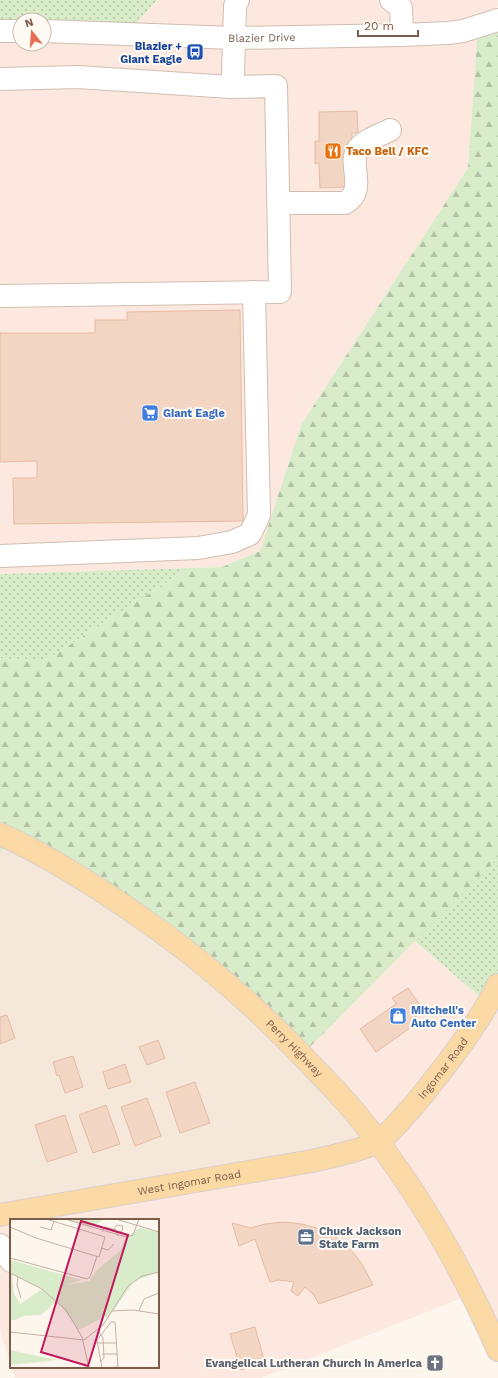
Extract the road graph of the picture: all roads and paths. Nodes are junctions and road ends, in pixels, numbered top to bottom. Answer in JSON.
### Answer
{"nodes":[{"id":1,"x":238,"y":0,"type":"edge"},
{"id":2,"x":401,"y":3,"type":"edge"},
{"id":3,"x":498,"y":7,"type":"edge"},
{"id":4,"x":488,"y":23,"type":"edge"},
{"id":5,"x":0,"y":31,"type":"edge"},
{"id":6,"x":12,"y":31,"type":"edge"},
{"id":7,"x":52,"y":31,"type":"edge"},
{"id":8,"x":402,"y":35,"type":"junction"},
{"id":9,"x":234,"y":38,"type":"junction"},
{"id":10,"x":0,"y":79,"type":"edge"},
{"id":11,"x":230,"y":87,"type":"junction"},
{"id":12,"x":390,"y":130,"type":"dead end"},
{"id":13,"x":279,"y":204,"type":"junction"},
{"id":14,"x":254,"y":292,"type":"junction"},
{"id":15,"x":0,"y":296,"type":"edge"},
{"id":16,"x":0,"y":556,"type":"edge"},
{"id":17,"x":0,"y":834,"type":"edge"},
{"id":18,"x":498,"y":985,"type":"edge"},
{"id":19,"x":493,"y":1008,"type":"edge"},
{"id":20,"x":377,"y":1142,"type":"junction"},
{"id":21,"x":0,"y":1215,"type":"edge"},
{"id":22,"x":0,"y":1245,"type":"edge"},
{"id":23,"x":10,"y":1260,"type":"edge"},
{"id":24,"x":498,"y":1350,"type":"edge"}],
"edges":[{"from":1,"to":9,"type":"street"},
{"from":2,"to":8,"type":"street"},
{"from":3,"to":4,"type":"street","name":"Blazier Drive"},
{"from":4,"to":8,"type":"street","name":"Blazier Drive"},
{"from":5,"to":6,"type":"street"},
{"from":7,"to":9,"type":"street","name":"Blazier Drive"},
{"from":8,"to":9,"type":"street","name":"Blazier Drive"},
{"from":9,"to":11,"type":"street"},
{"from":10,"to":11,"type":"street"},
{"from":11,"to":13,"type":"street"},
{"from":12,"to":13,"type":"street"},
{"from":13,"to":14,"type":"street"},
{"from":14,"to":15,"type":"street"},
{"from":14,"to":16,"type":"street"},
{"from":17,"to":20,"type":"main road","name":"Perry Highway"},
{"from":18,"to":19,"type":"main road","name":"Ingomar Road"},
{"from":19,"to":20,"type":"main road","name":"Ingomar Road"},
{"from":20,"to":21,"type":"main road","name":"West Ingomar Road"},
{"from":20,"to":24,"type":"main road","name":"Perry Highway"},
{"from":22,"to":23,"type":"street"}]}
